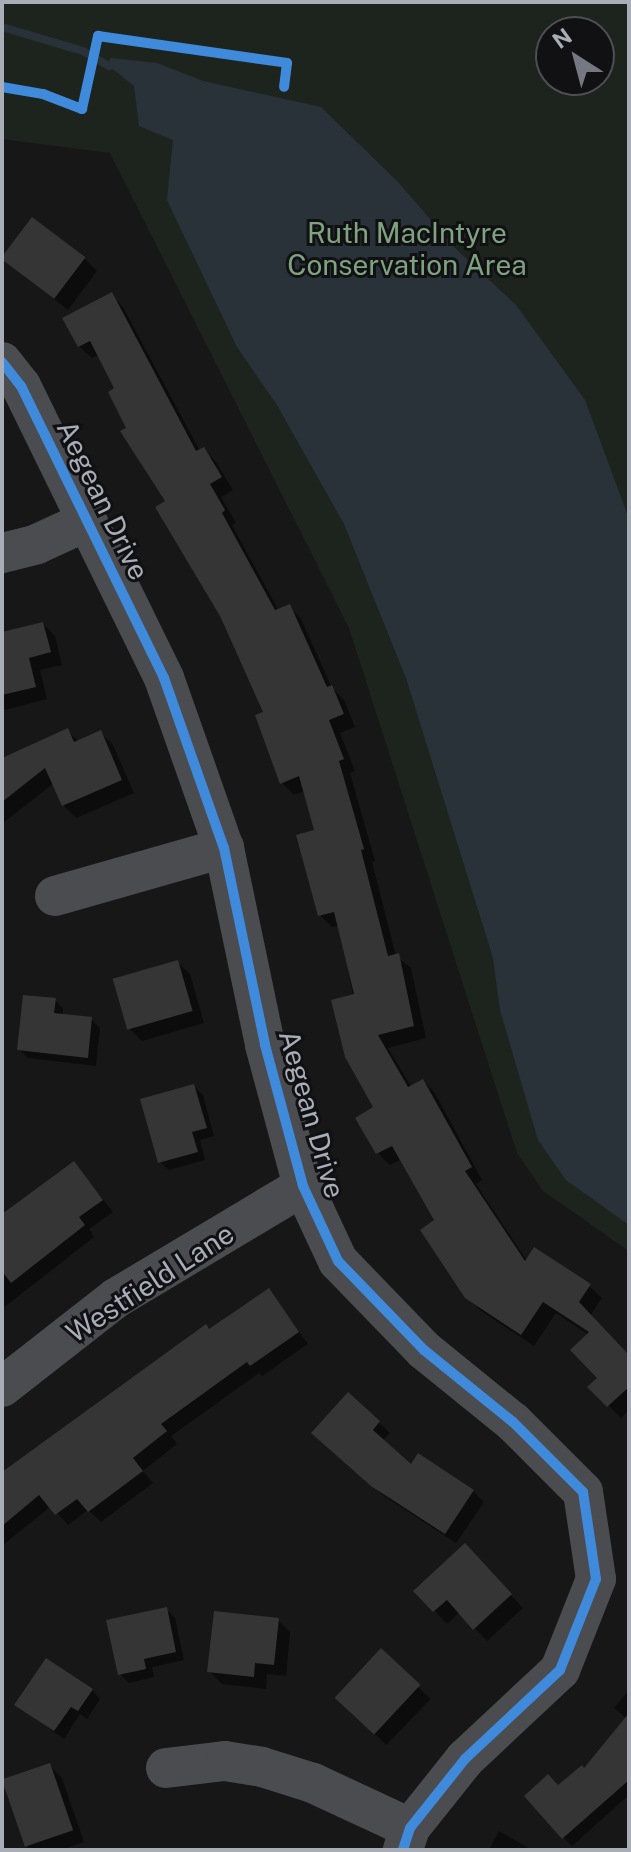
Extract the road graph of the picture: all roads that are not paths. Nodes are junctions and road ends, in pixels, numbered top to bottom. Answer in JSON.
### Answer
{"nodes":[{"id":1,"x":2,"y":362,"type":"edge"},
{"id":2,"x":87,"y":521,"type":"junction"},
{"id":3,"x":2,"y":553,"type":"edge"},
{"id":4,"x":224,"y":848,"type":"junction"},
{"id":5,"x":55,"y":896,"type":"dead end"},
{"id":6,"x":303,"y":1186,"type":"junction"},
{"id":7,"x":2,"y":1387,"type":"edge"},
{"id":8,"x":166,"y":1768,"type":"dead end"},
{"id":9,"x":406,"y":1839,"type":"edge"}],
"edges":[{"from":1,"to":2,"type":"street","name":"Aegean Drive"},
{"from":2,"to":3,"type":"street","name":"Aegean Drive"},
{"from":2,"to":4,"type":"street","name":"Aegean Drive"},
{"from":4,"to":5,"type":"street"},
{"from":4,"to":6,"type":"street","name":"Aegean Drive"},
{"from":6,"to":7,"type":"street","name":"Westfield Lane"},
{"from":6,"to":9,"type":"street","name":"Aegean Drive"},
{"from":8,"to":9,"type":"street"}]}
